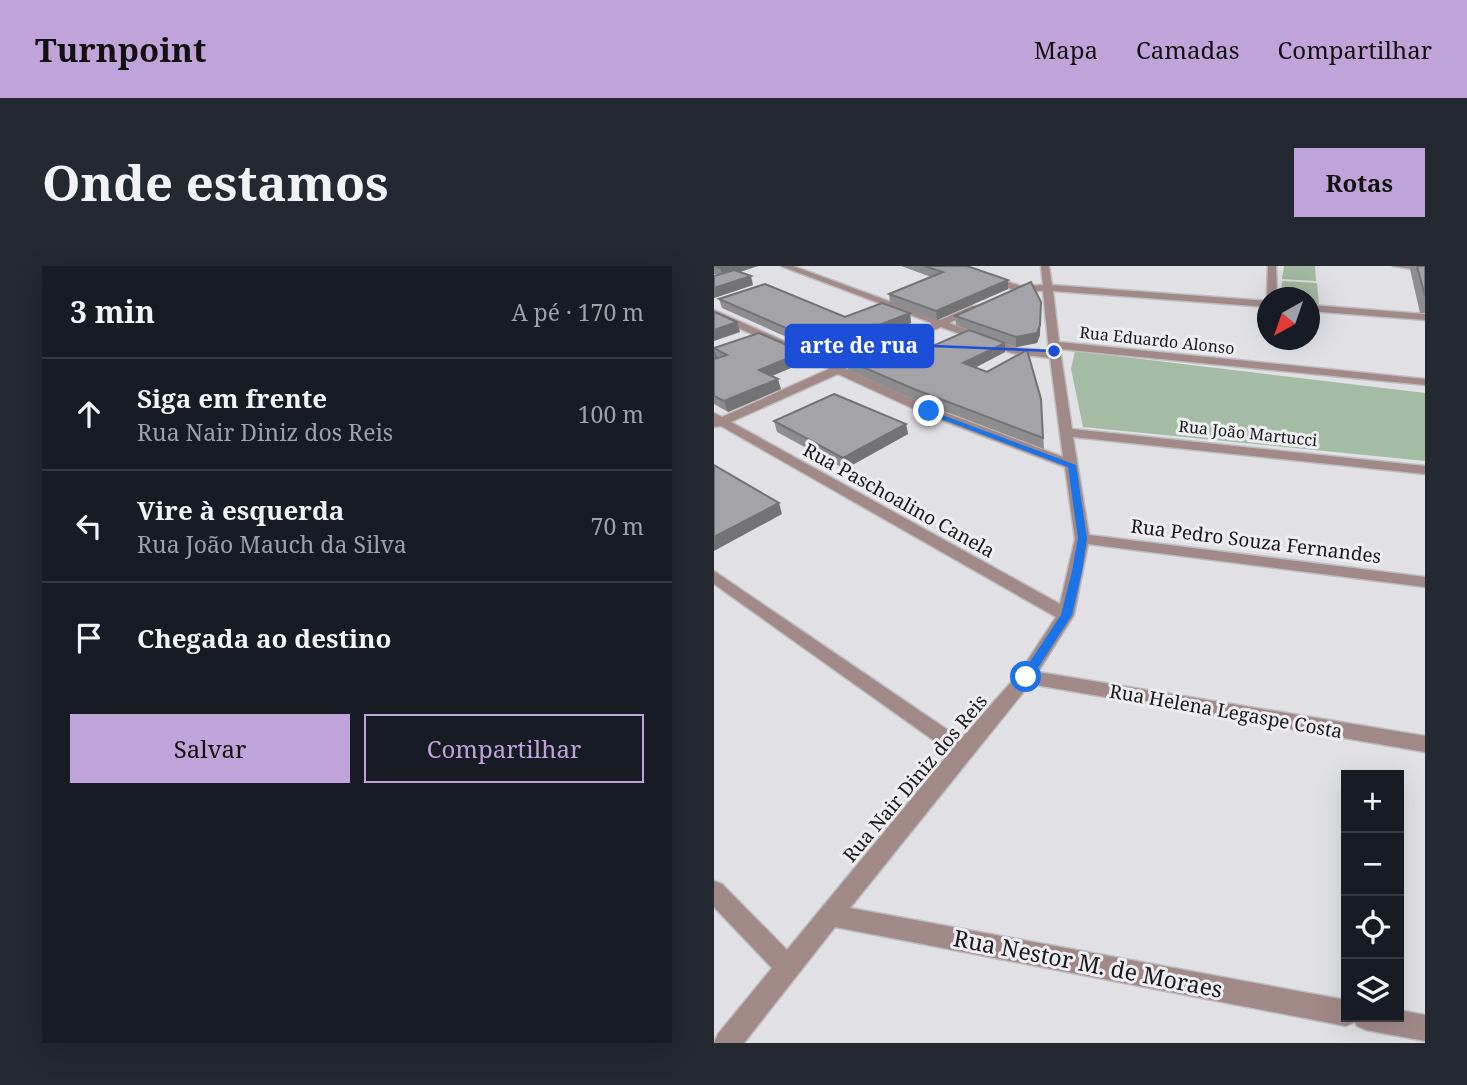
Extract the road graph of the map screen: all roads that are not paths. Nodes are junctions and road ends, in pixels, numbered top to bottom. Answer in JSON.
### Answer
{"nodes":[{"id":1,"x":785,"y":266,"type":"edge"},
{"id":2,"x":950,"y":266,"type":"edge"},
{"id":3,"x":1045,"y":266,"type":"edge"},
{"id":4,"x":1272,"y":266,"type":"edge"},
{"id":5,"x":1396,"y":266,"type":"edge"},
{"id":6,"x":1425,"y":268,"type":"edge"},
{"id":7,"x":1272,"y":287,"type":"edge"},
{"id":8,"x":1048,"y":288,"type":"junction"},
{"id":9,"x":1020,"y":289,"type":"junction"},
{"id":10,"x":1008,"y":294,"type":"edge"},
{"id":11,"x":1257,"y":303,"type":"edge"},
{"id":12,"x":985,"y":304,"type":"edge"},
{"id":13,"x":1320,"y":309,"type":"edge"},
{"id":14,"x":714,"y":313,"type":"edge"},
{"id":15,"x":1425,"y":317,"type":"edge"},
{"id":16,"x":939,"y":324,"type":"junction"},
{"id":17,"x":1054,"y":350,"type":"junction"},
{"id":18,"x":870,"y":355,"type":"edge"},
{"id":19,"x":842,"y":367,"type":"junction"},
{"id":20,"x":1425,"y":382,"type":"edge"},
{"id":21,"x":717,"y":421,"type":"edge"},
{"id":22,"x":1066,"y":432,"type":"junction"},
{"id":23,"x":1072,"y":465,"type":"junction"},
{"id":24,"x":1425,"y":470,"type":"edge"},
{"id":25,"x":1082,"y":538,"type":"junction"},
{"id":26,"x":714,"y":576,"type":"edge"},
{"id":27,"x":1425,"y":582,"type":"edge"},
{"id":28,"x":1066,"y":615,"type":"junction"},
{"id":29,"x":1026,"y":677,"type":"junction"},
{"id":30,"x":1425,"y":744,"type":"edge"},
{"id":31,"x":963,"y":751,"type":"junction"},
{"id":32,"x":714,"y":891,"type":"edge"},
{"id":33,"x":829,"y":915,"type":"junction"},
{"id":34,"x":788,"y":968,"type":"junction"},
{"id":35,"x":1341,"y":1012,"type":"edge"},
{"id":36,"x":1393,"y":1022,"type":"edge"},
{"id":37,"x":1425,"y":1028,"type":"edge"},
{"id":38,"x":727,"y":1043,"type":"edge"}],
"edges":[{"from":1,"to":16,"type":"street","name":"Rua Eduardo Alonso"},
{"from":2,"to":9,"type":"street"},
{"from":3,"to":8,"type":"street","name":"Rua Nair Diniz dos Reis"},
{"from":4,"to":7,"type":"street"},
{"from":5,"to":6,"type":"street"},
{"from":8,"to":9,"type":"street"},
{"from":8,"to":11,"type":"street"},
{"from":8,"to":17,"type":"street","name":"Rua Nair Diniz dos Reis"},
{"from":9,"to":10,"type":"street"},
{"from":12,"to":16,"type":"street"},
{"from":13,"to":15,"type":"street"},
{"from":14,"to":19,"type":"street"},
{"from":16,"to":17,"type":"street","name":"Rua Eduardo Alonso"},
{"from":16,"to":18,"type":"street"},
{"from":17,"to":20,"type":"street","name":"Rua Eduardo Alonso"},
{"from":17,"to":22,"type":"street","name":"Rua Nair Diniz dos Reis"},
{"from":19,"to":21,"type":"street"},
{"from":19,"to":23,"type":"street"},
{"from":21,"to":28,"type":"street","name":"Rua Paschoalino Canela"},
{"from":22,"to":23,"type":"street","name":"Rua Nair Diniz dos Reis"},
{"from":22,"to":24,"type":"street","name":"Rua João Martucci"},
{"from":23,"to":25,"type":"street","name":"Rua Nair Diniz dos Reis"},
{"from":25,"to":27,"type":"street","name":"Rua Pedro Souza Fernandes"},
{"from":25,"to":28,"type":"street","name":"Rua Nair Diniz dos Reis"},
{"from":26,"to":31,"type":"street"},
{"from":28,"to":29,"type":"street","name":"Rua Nair Diniz dos Reis"},
{"from":29,"to":30,"type":"street","name":"Rua Helena Legaspe Costa"},
{"from":29,"to":31,"type":"street","name":"Rua Nair Diniz dos Reis"},
{"from":31,"to":33,"type":"street","name":"Rua Nair Diniz dos Reis"},
{"from":32,"to":34,"type":"street"},
{"from":33,"to":34,"type":"street","name":"Rua Nair Diniz dos Reis"},
{"from":33,"to":35,"type":"street","name":"Rua Nestor M. de Moraes"},
{"from":34,"to":38,"type":"street","name":"Rua Nair Diniz dos Reis"},
{"from":36,"to":37,"type":"street"}]}
